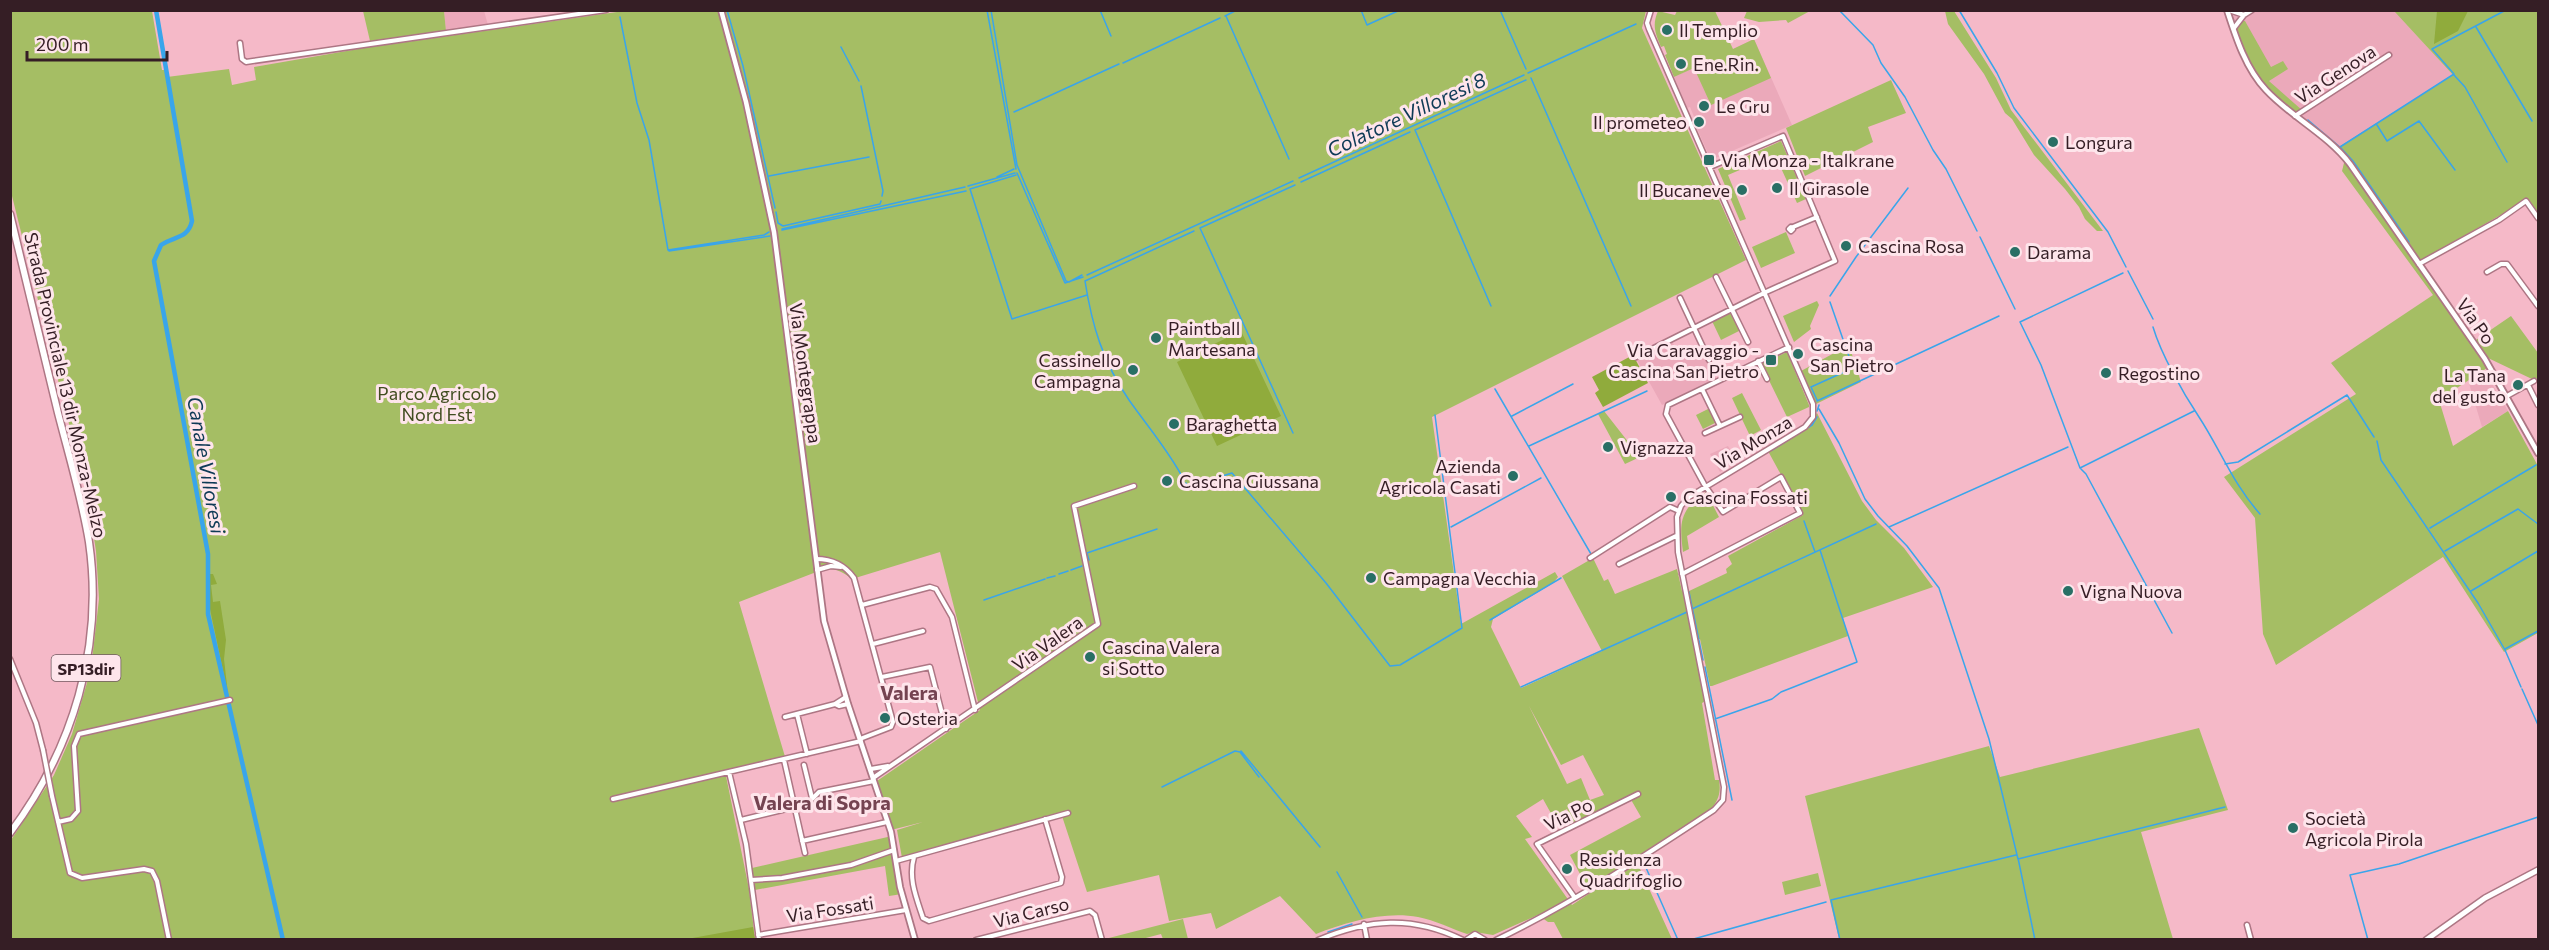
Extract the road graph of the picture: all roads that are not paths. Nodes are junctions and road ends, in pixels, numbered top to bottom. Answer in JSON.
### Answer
{"nodes":[{"id":1,"x":606,"y":10,"type":"edge"},
{"id":2,"x":721,"y":10,"type":"edge"},
{"id":3,"x":1651,"y":10,"type":"edge"},
{"id":4,"x":2228,"y":10,"type":"edge"},
{"id":5,"x":2252,"y":10,"type":"edge"},
{"id":6,"x":2236,"y":14,"type":"junction"},
{"id":7,"x":2244,"y":15,"type":"junction"},
{"id":8,"x":2230,"y":20,"type":"junction"},
{"id":9,"x":2240,"y":20,"type":"junction"},
{"id":10,"x":2234,"y":29,"type":"junction"},
{"id":11,"x":240,"y":43,"type":"dead end"},
{"id":12,"x":2389,"y":55,"type":"dead end"},
{"id":13,"x":2295,"y":116,"type":"junction"},
{"id":14,"x":1710,"y":167,"type":"junction"},
{"id":15,"x":10,"y":214,"type":"edge"},
{"id":16,"x":1817,"y":217,"type":"junction"},
{"id":17,"x":2538,"y":218,"type":"edge"},
{"id":18,"x":1793,"y":227,"type":"dead end"},
{"id":19,"x":2419,"y":264,"type":"junction"},
{"id":20,"x":2487,"y":272,"type":"dead end"},
{"id":21,"x":1716,"y":277,"type":"dead end"},
{"id":22,"x":1766,"y":292,"type":"junction"},
{"id":23,"x":1680,"y":298,"type":"dead end"},
{"id":24,"x":2538,"y":306,"type":"edge"},
{"id":25,"x":1732,"y":309,"type":"junction"},
{"id":26,"x":1695,"y":328,"type":"junction"},
{"id":27,"x":1748,"y":342,"type":"dead end"},
{"id":28,"x":1789,"y":346,"type":"junction"},
{"id":29,"x":1636,"y":357,"type":"dead end"},
{"id":30,"x":1709,"y":360,"type":"dead end"},
{"id":31,"x":1758,"y":362,"type":"junction"},
{"id":32,"x":1767,"y":379,"type":"dead end"},
{"id":33,"x":2534,"y":381,"type":"dead end"},
{"id":34,"x":2528,"y":385,"type":"junction"},
{"id":35,"x":1702,"y":389,"type":"junction"},
{"id":36,"x":2507,"y":396,"type":"junction"},
{"id":37,"x":2538,"y":405,"type":"edge"},
{"id":38,"x":1740,"y":417,"type":"dead end"},
{"id":39,"x":1720,"y":426,"type":"junction"},
{"id":40,"x":1705,"y":433,"type":"dead end"},
{"id":41,"x":2538,"y":453,"type":"edge"},
{"id":42,"x":1134,"y":486,"type":"dead end"},
{"id":43,"x":1706,"y":486,"type":"junction"},
{"id":44,"x":1679,"y":511,"type":"junction"},
{"id":45,"x":1676,"y":536,"type":"junction"},
{"id":46,"x":1590,"y":558,"type":"dead end"},
{"id":47,"x":816,"y":559,"type":"junction"},
{"id":48,"x":1619,"y":564,"type":"dead end"},
{"id":49,"x":845,"y":568,"type":"junction"},
{"id":50,"x":817,"y":570,"type":"junction"},
{"id":51,"x":1682,"y":574,"type":"junction"},
{"id":52,"x":862,"y":605,"type":"junction"},
{"id":53,"x":922,"y":631,"type":"dead end"},
{"id":54,"x":873,"y":644,"type":"junction"},
{"id":55,"x":10,"y":658,"type":"edge"},
{"id":56,"x":882,"y":677,"type":"junction"},
{"id":57,"x":846,"y":697,"type":"junction"},
{"id":58,"x":230,"y":700,"type":"dead end"},
{"id":59,"x":835,"y":704,"type":"junction"},
{"id":60,"x":848,"y":704,"type":"junction"},
{"id":61,"x":975,"y":710,"type":"junction"},
{"id":62,"x":797,"y":714,"type":"junction"},
{"id":63,"x":785,"y":717,"type":"dead end"},
{"id":64,"x":946,"y":729,"type":"junction"},
{"id":65,"x":861,"y":740,"type":"junction"},
{"id":66,"x":807,"y":754,"type":"junction"},
{"id":67,"x":784,"y":760,"type":"junction"},
{"id":68,"x":804,"y":765,"type":"dead end"},
{"id":69,"x":889,"y":766,"type":"junction"},
{"id":70,"x":871,"y":769,"type":"junction"},
{"id":71,"x":729,"y":772,"type":"junction"},
{"id":72,"x":874,"y":779,"type":"junction"},
{"id":73,"x":1638,"y":794,"type":"dead end"},
{"id":74,"x":812,"y":798,"type":"junction"},
{"id":75,"x":613,"y":799,"type":"dead end"},
{"id":76,"x":795,"y":808,"type":"junction"},
{"id":77,"x":1068,"y":813,"type":"dead end"},
{"id":78,"x":1046,"y":819,"type":"junction"},
{"id":79,"x":741,"y":820,"type":"junction"},
{"id":80,"x":58,"y":822,"type":"junction"},
{"id":81,"x":887,"y":822,"type":"junction"},
{"id":82,"x":10,"y":833,"type":"edge"},
{"id":83,"x":802,"y":841,"type":"junction"},
{"id":84,"x":894,"y":850,"type":"junction"},
{"id":85,"x":805,"y":853,"type":"dead end"},
{"id":86,"x":914,"y":857,"type":"junction"},
{"id":87,"x":896,"y":861,"type":"junction"},
{"id":88,"x":2538,"y":870,"type":"edge"},
{"id":89,"x":751,"y":880,"type":"junction"},
{"id":90,"x":1575,"y":898,"type":"junction"},
{"id":91,"x":906,"y":910,"type":"junction"},
{"id":92,"x":1364,"y":924,"type":"junction"},
{"id":93,"x":2247,"y":926,"type":"dead end"},
{"id":94,"x":759,"y":937,"type":"edge"},
{"id":95,"x":1484,"y":938,"type":"edge"},
{"id":96,"x":169,"y":939,"type":"edge"},
{"id":97,"x":913,"y":939,"type":"edge"},
{"id":98,"x":976,"y":939,"type":"edge"},
{"id":99,"x":1102,"y":939,"type":"edge"},
{"id":100,"x":1318,"y":939,"type":"edge"},
{"id":101,"x":1367,"y":939,"type":"edge"},
{"id":102,"x":1464,"y":939,"type":"edge"},
{"id":103,"x":1498,"y":939,"type":"edge"},
{"id":104,"x":2252,"y":939,"type":"edge"},
{"id":105,"x":2426,"y":939,"type":"edge"}],
"edges":[{"from":1,"to":11,"type":"street"},
{"from":2,"to":47,"type":"street","name":"Via Montegrappa"},
{"from":3,"to":14,"type":"street","name":"Via Monza"},
{"from":4,"to":6,"type":"street"},
{"from":4,"to":8,"type":"street","name":"Via Po"},
{"from":5,"to":7,"type":"street"},
{"from":6,"to":7,"type":"street"},
{"from":6,"to":8,"type":"street"},
{"from":7,"to":9,"type":"street"},
{"from":8,"to":9,"type":"street"},
{"from":8,"to":10,"type":"street","name":"Via Po"},
{"from":9,"to":10,"type":"street"},
{"from":10,"to":13,"type":"street","name":"Via Po"},
{"from":12,"to":13,"type":"street","name":"Via Genova"},
{"from":13,"to":19,"type":"street","name":"Via Po"},
{"from":14,"to":16,"type":"street"},
{"from":14,"to":22,"type":"street","name":"Via Monza"},
{"from":15,"to":82,"type":"main road","name":"Strada Provinciale 13 dir Monza-Melzo","number":"SP13dir"},
{"from":16,"to":18,"type":"street"},
{"from":16,"to":22,"type":"street"},
{"from":17,"to":19,"type":"street"},
{"from":19,"to":36,"type":"street","name":"Via Po"},
{"from":20,"to":24,"type":"street"},
{"from":21,"to":25,"type":"street"},
{"from":22,"to":25,"type":"street"},
{"from":22,"to":28,"type":"street","name":"Via Monza"},
{"from":23,"to":26,"type":"street"},
{"from":25,"to":26,"type":"street"},
{"from":25,"to":27,"type":"street"},
{"from":26,"to":29,"type":"street"},
{"from":26,"to":30,"type":"street"},
{"from":28,"to":31,"type":"street"},
{"from":28,"to":43,"type":"street","name":"Via Monza"},
{"from":31,"to":32,"type":"street"},
{"from":31,"to":35,"type":"street"},
{"from":33,"to":34,"type":"street"},
{"from":34,"to":36,"type":"street"},
{"from":34,"to":37,"type":"street"},
{"from":35,"to":39,"type":"street"},
{"from":35,"to":43,"type":"street"},
{"from":36,"to":41,"type":"street","name":"Via Po"},
{"from":38,"to":39,"type":"street"},
{"from":39,"to":40,"type":"street"},
{"from":42,"to":61,"type":"street","name":"Via Valera"},
{"from":43,"to":44,"type":"street","name":"Via Monza"},
{"from":43,"to":51,"type":"street"},
{"from":44,"to":45,"type":"street"},
{"from":44,"to":46,"type":"street"},
{"from":45,"to":48,"type":"street"},
{"from":45,"to":51,"type":"street"},
{"from":47,"to":49,"type":"street"},
{"from":47,"to":50,"type":"street","name":"Via Montegrappa"},
{"from":49,"to":50,"type":"street"},
{"from":49,"to":52,"type":"street"},
{"from":50,"to":57,"type":"street","name":"Via Montegrappa"},
{"from":51,"to":90,"type":"street"},
{"from":52,"to":54,"type":"street"},
{"from":52,"to":61,"type":"street"},
{"from":53,"to":54,"type":"street"},
{"from":54,"to":56,"type":"street"},
{"from":55,"to":80,"type":"street","bridge":true},
{"from":56,"to":64,"type":"street"},
{"from":56,"to":65,"type":"street"},
{"from":57,"to":59,"type":"street"},
{"from":57,"to":60,"type":"street","name":"Via Montegrappa"},
{"from":58,"to":80,"type":"street"},
{"from":59,"to":60,"type":"street"},
{"from":59,"to":62,"type":"street"},
{"from":60,"to":65,"type":"street","name":"Via Montegrappa"},
{"from":61,"to":64,"type":"street","name":"Via Valera"},
{"from":62,"to":63,"type":"street"},
{"from":62,"to":66,"type":"street"},
{"from":64,"to":69,"type":"street","name":"Via Valera"},
{"from":65,"to":66,"type":"street"},
{"from":65,"to":70,"type":"street","name":"Via Montegrappa"},
{"from":66,"to":67,"type":"street"},
{"from":67,"to":71,"type":"street"},
{"from":67,"to":76,"type":"street"},
{"from":68,"to":74,"type":"street"},
{"from":69,"to":70,"type":"street","name":"Via Valera"},
{"from":69,"to":72,"type":"street","name":"Via Valera"},
{"from":70,"to":72,"type":"street","name":"Via Montegrappa"},
{"from":71,"to":75,"type":"street"},
{"from":71,"to":79,"type":"street"},
{"from":72,"to":74,"type":"street"},
{"from":72,"to":81,"type":"street","name":"Via Montegrappa"},
{"from":73,"to":90,"type":"street","name":"Via Po"},
{"from":74,"to":76,"type":"street"},
{"from":76,"to":79,"type":"street"},
{"from":76,"to":83,"type":"street"},
{"from":77,"to":78,"type":"street"},
{"from":78,"to":86,"type":"street"},
{"from":78,"to":86,"type":"street"},
{"from":79,"to":89,"type":"street"},
{"from":80,"to":96,"type":"street"},
{"from":81,"to":83,"type":"street"},
{"from":81,"to":84,"type":"street","name":"Via Montegrappa"},
{"from":83,"to":85,"type":"street"},
{"from":84,"to":87,"type":"street","name":"Via Montegrappa"},
{"from":84,"to":89,"type":"street"},
{"from":86,"to":87,"type":"street"},
{"from":87,"to":91,"type":"street","name":"Via Montegrappa"},
{"from":88,"to":105,"type":"main road"},
{"from":89,"to":94,"type":"street"},
{"from":90,"to":103,"type":"street"},
{"from":91,"to":94,"type":"street","name":"Via Fossati"},
{"from":91,"to":97,"type":"street","name":"Via Montegrappa"},
{"from":92,"to":100,"type":"street"},
{"from":92,"to":101,"type":"street"},
{"from":92,"to":102,"type":"street"},
{"from":93,"to":104,"type":"street"},
{"from":95,"to":102,"type":"street"},
{"from":95,"to":103,"type":"street"},
{"from":98,"to":99,"type":"street","name":"Via Carso"}]}
